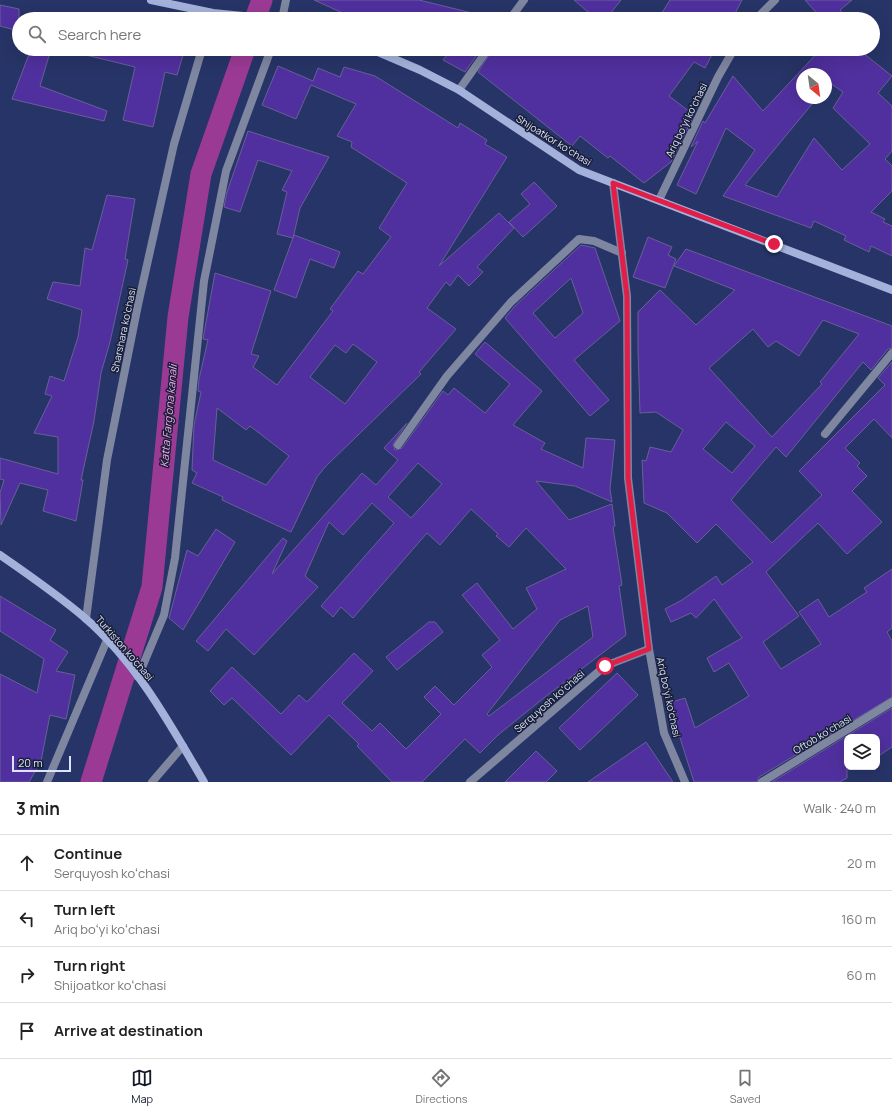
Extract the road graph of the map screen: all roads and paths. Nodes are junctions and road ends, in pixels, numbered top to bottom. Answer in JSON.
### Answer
{"nodes":[{"id":1,"x":151,"y":0,"type":"edge"},
{"id":2,"x":286,"y":0,"type":"edge"},
{"id":3,"x":524,"y":0,"type":"edge"},
{"id":4,"x":775,"y":0,"type":"edge"},
{"id":5,"x":197,"y":12,"type":"edge"},
{"id":6,"x":283,"y":12,"type":"edge"},
{"id":7,"x":515,"y":12,"type":"edge"},
{"id":8,"x":763,"y":12,"type":"edge"},
{"id":9,"x":200,"y":56,"type":"edge"},
{"id":10,"x":268,"y":56,"type":"edge"},
{"id":11,"x":386,"y":56,"type":"edge"},
{"id":12,"x":483,"y":56,"type":"edge"},
{"id":13,"x":730,"y":56,"type":"edge"},
{"id":14,"x":459,"y":90,"type":"junction"},
{"id":15,"x":613,"y":183,"type":"junction"},
{"id":16,"x":658,"y":200,"type":"junction"},
{"id":17,"x":622,"y":253,"type":"junction"},
{"id":18,"x":892,"y":290,"type":"edge"},
{"id":19,"x":892,"y":353,"type":"edge"},
{"id":20,"x":825,"y":434,"type":"dead end"},
{"id":21,"x":398,"y":445,"type":"dead end"},
{"id":22,"x":0,"y":555,"type":"edge"},
{"id":23,"x":86,"y":619,"type":"junction"},
{"id":24,"x":107,"y":640,"type":"junction"},
{"id":25,"x":649,"y":649,"type":"junction"},
{"id":26,"x":138,"y":677,"type":"junction"},
{"id":27,"x":892,"y":702,"type":"edge"},
{"id":28,"x":183,"y":746,"type":"junction"},
{"id":29,"x":47,"y":782,"type":"edge"},
{"id":30,"x":152,"y":782,"type":"edge"},
{"id":31,"x":204,"y":782,"type":"edge"},
{"id":32,"x":470,"y":782,"type":"edge"},
{"id":33,"x":685,"y":782,"type":"edge"},
{"id":34,"x":762,"y":782,"type":"edge"}],
"edges":[{"from":1,"to":5,"type":"street"},
{"from":2,"to":6,"type":"street"},
{"from":3,"to":7,"type":"street"},
{"from":4,"to":8,"type":"street"},
{"from":9,"to":23,"type":"street","name":"Sharshara koʻchasi"},
{"from":10,"to":26,"type":"street"},
{"from":11,"to":14,"type":"street","name":"Shijoatkor koʻchasi"},
{"from":12,"to":14,"type":"street"},
{"from":13,"to":16,"type":"street","name":"Ariq boʻyi koʻchasi"},
{"from":14,"to":15,"type":"street","name":"Shijoatkor koʻchasi"},
{"from":15,"to":16,"type":"street","name":"Shijoatkor koʻchasi"},
{"from":15,"to":17,"type":"street","name":"Ariq boʻyi koʻchasi"},
{"from":16,"to":18,"type":"street","name":"Shijoatkor koʻchasi"},
{"from":17,"to":21,"type":"street"},
{"from":17,"to":25,"type":"street","name":"Ariq boʻyi koʻchasi"},
{"from":19,"to":20,"type":"street"},
{"from":22,"to":23,"type":"street","name":"Turkiston ko’chasi"},
{"from":23,"to":24,"type":"street","name":"Turkiston ko’chasi"},
{"from":24,"to":26,"type":"street","name":"Turkiston ko’chasi"},
{"from":24,"to":29,"type":"street"},
{"from":25,"to":32,"type":"street","name":"Serquyosh koʻchasi"},
{"from":25,"to":33,"type":"street","name":"Ariq boʻyi koʻchasi"},
{"from":26,"to":28,"type":"street","name":"Turkiston ko’chasi"},
{"from":27,"to":34,"type":"street","name":"Oftob koʻchasi"},
{"from":28,"to":30,"type":"street"},
{"from":28,"to":31,"type":"street","name":"Turkiston ko’chasi"}]}
